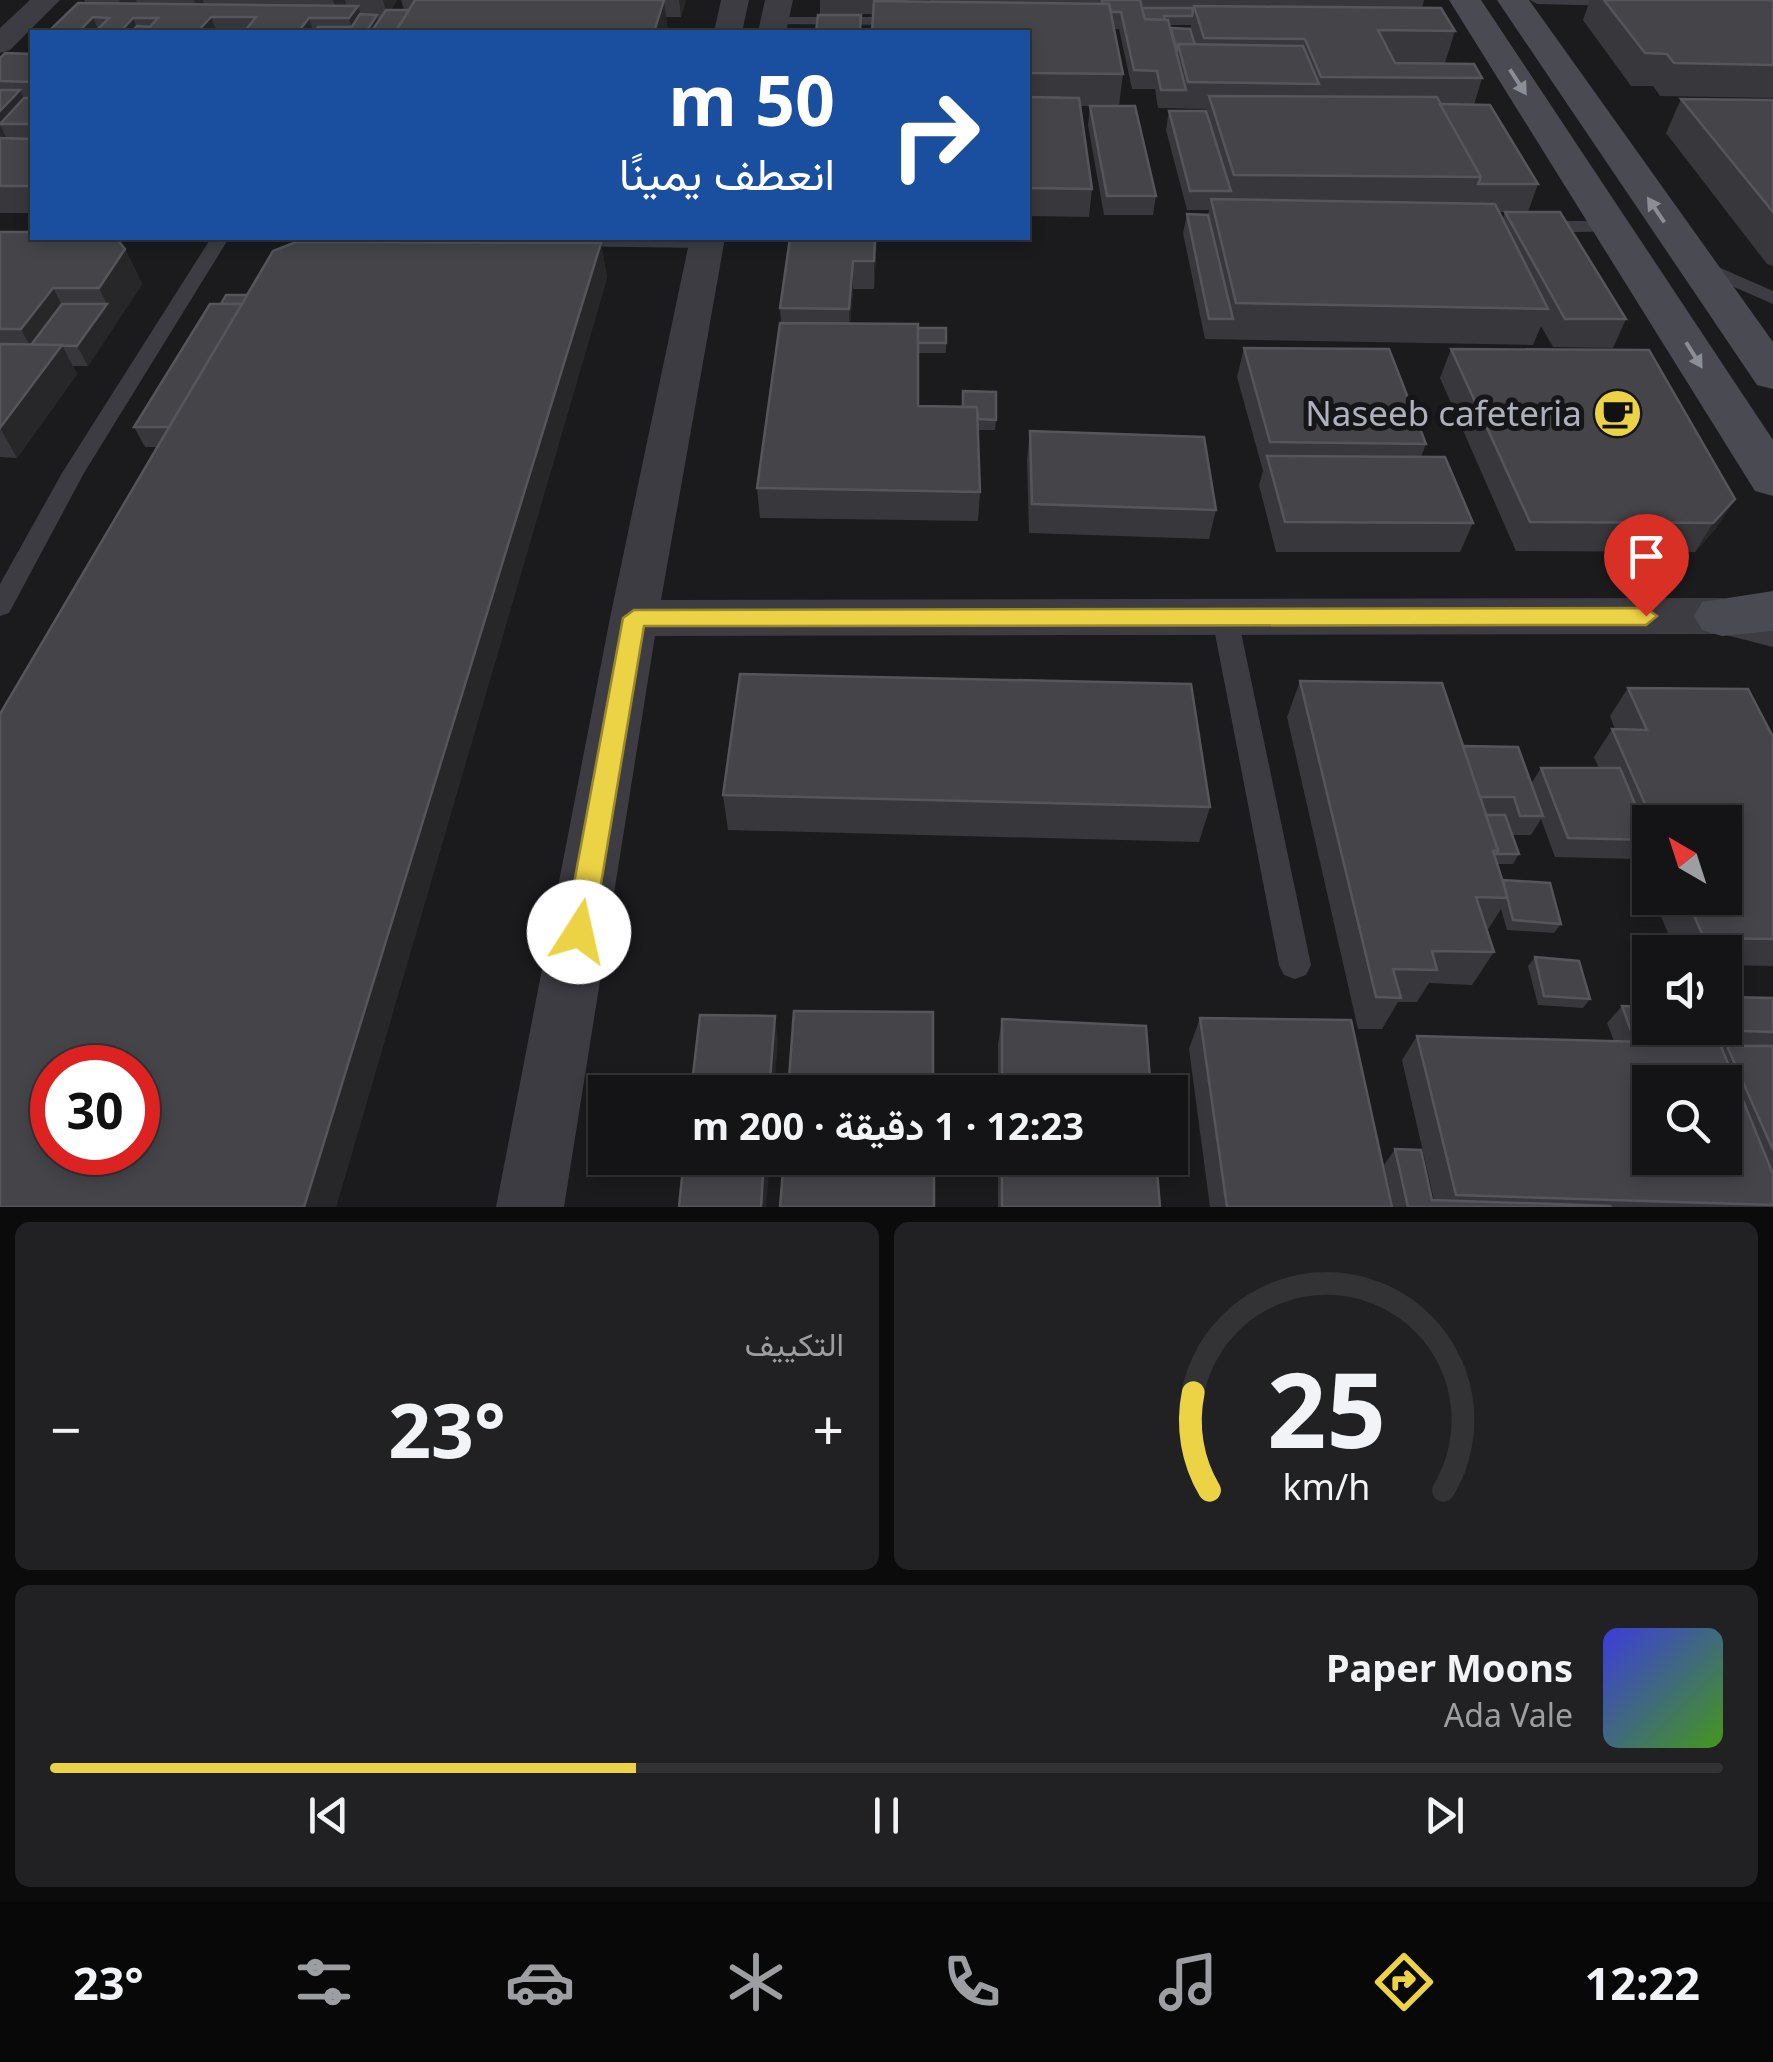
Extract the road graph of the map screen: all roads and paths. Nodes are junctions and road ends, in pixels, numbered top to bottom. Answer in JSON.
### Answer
{"nodes":[{"id":1,"x":46,"y":0,"type":"edge"},
{"id":2,"x":735,"y":0,"type":"edge"},
{"id":3,"x":1465,"y":0,"type":"edge"},
{"id":4,"x":1514,"y":0,"type":"edge"},
{"id":5,"x":1536,"y":0,"type":"edge"},
{"id":6,"x":1635,"y":2,"type":"edge"},
{"id":7,"x":775,"y":17,"type":"edge"},
{"id":8,"x":929,"y":21,"type":"edge"},
{"id":9,"x":728,"y":30,"type":"edge"},
{"id":10,"x":0,"y":44,"type":"edge"},
{"id":11,"x":1512,"y":227,"type":"edge"},
{"id":12,"x":1612,"y":227,"type":"junction"},
{"id":13,"x":219,"y":240,"type":"edge"},
{"id":14,"x":707,"y":240,"type":"edge"},
{"id":15,"x":1690,"y":260,"type":"junction"},
{"id":16,"x":1773,"y":298,"type":"edge"},
{"id":17,"x":1773,"y":375,"type":"edge"},
{"id":18,"x":1773,"y":480,"type":"edge"},
{"id":19,"x":1773,"y":598,"type":"edge"},
{"id":20,"x":0,"y":607,"type":"edge"},
{"id":21,"x":634,"y":618,"type":"junction"},
{"id":22,"x":1224,"y":618,"type":"junction"},
{"id":23,"x":1756,"y":619,"type":"edge"},
{"id":24,"x":1296,"y":965,"type":"dead end"},
{"id":25,"x":530,"y":1207,"type":"edge"}],
"edges":[{"from":1,"to":10,"type":"street"},
{"from":2,"to":9,"type":"street"},
{"from":3,"to":12,"type":"main road","one_way":true},
{"from":15,"to":4,"type":"main road","one_way":true},
{"from":5,"to":6,"type":"lane"},
{"from":7,"to":8,"type":"lane"},
{"from":11,"to":12,"type":"lane"},
{"from":12,"to":18,"type":"main road","one_way":true},
{"from":13,"to":20,"type":"lane"},
{"from":14,"to":21,"type":"street"},
{"from":15,"to":16,"type":"lane"},
{"from":15,"to":17,"type":"main road"},
{"from":19,"to":23,"type":"street"},
{"from":21,"to":22,"type":"street"},
{"from":21,"to":25,"type":"street"},
{"from":22,"to":23,"type":"street"},
{"from":22,"to":24,"type":"lane"}]}
